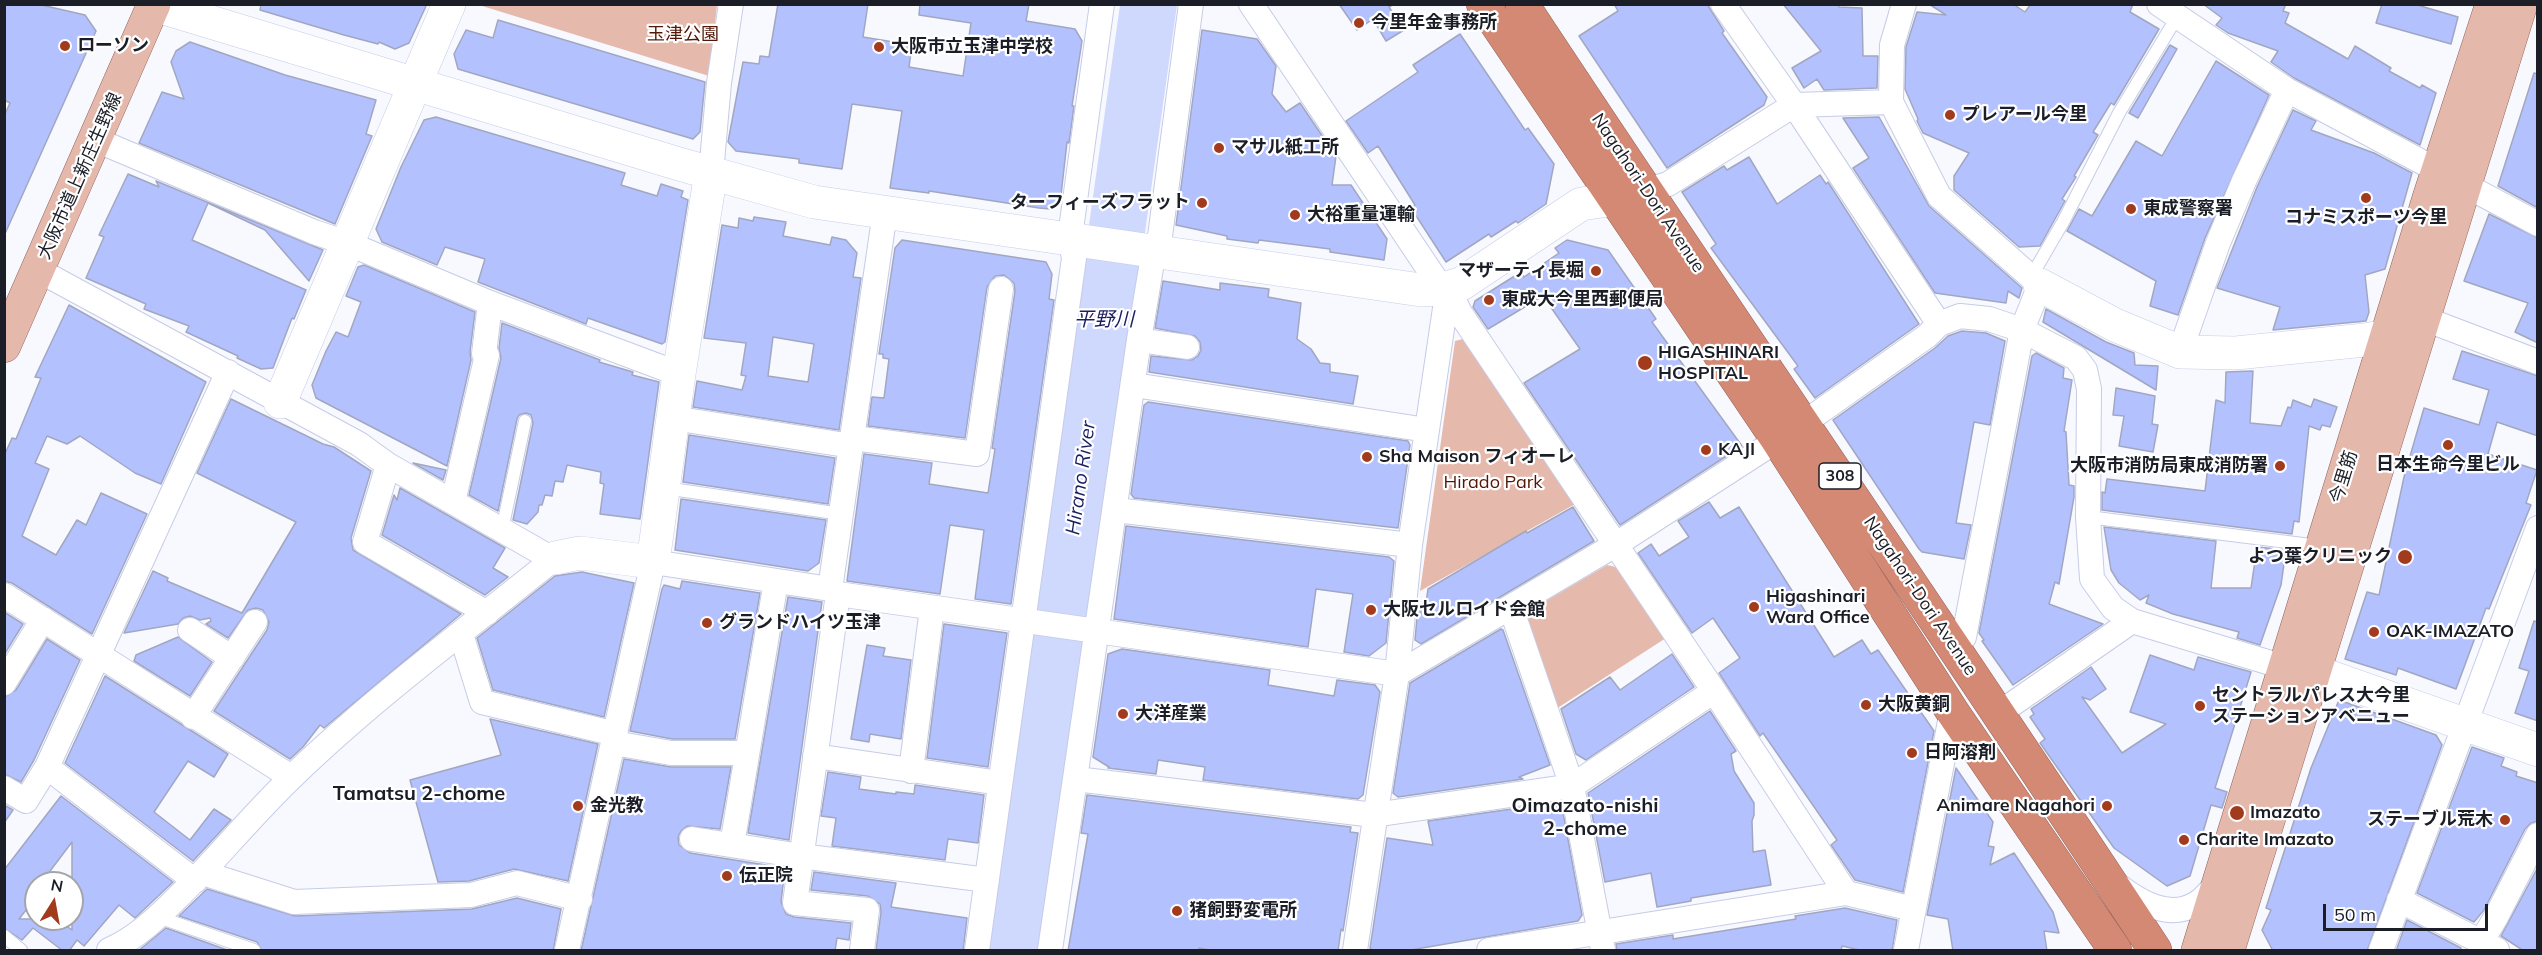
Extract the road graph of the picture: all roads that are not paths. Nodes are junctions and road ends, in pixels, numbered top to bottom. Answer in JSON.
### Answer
{"nodes":[{"id":1,"x":449,"y":4,"type":"edge"},
{"id":2,"x":731,"y":4,"type":"edge"},
{"id":3,"x":1102,"y":4,"type":"edge"},
{"id":4,"x":1191,"y":4,"type":"edge"},
{"id":5,"x":1251,"y":4,"type":"edge"},
{"id":6,"x":1484,"y":4,"type":"edge"},
{"id":7,"x":1522,"y":4,"type":"edge"},
{"id":8,"x":1723,"y":4,"type":"edge"},
{"id":9,"x":1904,"y":4,"type":"edge"},
{"id":10,"x":2492,"y":4,"type":"edge"},
{"id":11,"x":2521,"y":4,"type":"edge"},
{"id":12,"x":153,"y":5,"type":"edge"},
{"id":13,"x":2168,"y":11,"type":"edge"},
{"id":14,"x":417,"y":84,"type":"junction"},
{"id":15,"x":2287,"y":90,"type":"junction"},
{"id":16,"x":1891,"y":102,"type":"junction"},
{"id":17,"x":1794,"y":105,"type":"junction"},
{"id":18,"x":96,"y":140,"type":"junction"},
{"id":19,"x":711,"y":172,"type":"junction"},
{"id":20,"x":2462,"y":184,"type":"junction"},
{"id":21,"x":1630,"y":195,"type":"junction"},
{"id":22,"x":885,"y":212,"type":"junction"},
{"id":23,"x":2538,"y":224,"type":"edge"},
{"id":24,"x":1077,"y":241,"type":"junction"},
{"id":25,"x":347,"y":243,"type":"junction"},
{"id":26,"x":1150,"y":251,"type":"junction"},
{"id":27,"x":38,"y":270,"type":"junction"},
{"id":28,"x":2036,"y":281,"type":"junction"},
{"id":29,"x":1001,"y":289,"type":"dead end"},
{"id":30,"x":1445,"y":289,"type":"junction"},
{"id":31,"x":490,"y":303,"type":"junction"},
{"id":32,"x":2425,"y":319,"type":"junction"},
{"id":33,"x":1939,"y":324,"type":"junction"},
{"id":34,"x":2022,"y":330,"type":"junction"},
{"id":35,"x":2387,"y":336,"type":"junction"},
{"id":36,"x":1139,"y":340,"type":"junction"},
{"id":37,"x":4,"y":346,"type":"edge"},
{"id":38,"x":1187,"y":347,"type":"dead end"},
{"id":39,"x":2180,"y":352,"type":"junction"},
{"id":40,"x":2538,"y":362,"type":"edge"},
{"id":41,"x":228,"y":372,"type":"junction"},
{"id":42,"x":679,"y":374,"type":"junction"},
{"id":43,"x":1134,"y":385,"type":"junction"},
{"id":44,"x":280,"y":402,"type":"junction"},
{"id":45,"x":673,"y":418,"type":"junction"},
{"id":46,"x":525,"y":421,"type":"dead end"},
{"id":47,"x":1427,"y":429,"type":"junction"},
{"id":48,"x":1791,"y":431,"type":"junction"},
{"id":49,"x":853,"y":442,"type":"junction"},
{"id":50,"x":388,"y":465,"type":"junction"},
{"id":51,"x":664,"y":487,"type":"junction"},
{"id":52,"x":453,"y":502,"type":"junction"},
{"id":53,"x":1116,"y":510,"type":"junction"},
{"id":54,"x":841,"y":514,"type":"junction"},
{"id":55,"x":2088,"y":517,"type":"junction"},
{"id":56,"x":2538,"y":528,"type":"edge"},
{"id":57,"x":502,"y":530,"type":"junction"},
{"id":58,"x":1410,"y":545,"type":"junction"},
{"id":59,"x":1615,"y":545,"type":"junction"},
{"id":60,"x":2323,"y":547,"type":"junction"},
{"id":61,"x":555,"y":558,"type":"junction"},
{"id":62,"x":653,"y":562,"type":"junction"},
{"id":63,"x":776,"y":581,"type":"junction"},
{"id":64,"x":834,"y":592,"type":"junction"},
{"id":65,"x":4,"y":595,"type":"edge"},
{"id":66,"x":932,"y":608,"type":"junction"},
{"id":67,"x":1511,"y":608,"type":"junction"},
{"id":68,"x":487,"y":613,"type":"junction"},
{"id":69,"x":43,"y":620,"type":"junction"},
{"id":70,"x":2133,"y":621,"type":"junction"},
{"id":71,"x":255,"y":622,"type":"dead end"},
{"id":72,"x":1027,"y":622,"type":"junction"},
{"id":73,"x":190,"y":630,"type":"dead end"},
{"id":74,"x":1094,"y":631,"type":"junction"},
{"id":75,"x":461,"y":634,"type":"junction"},
{"id":76,"x":1952,"y":645,"type":"junction"},
{"id":77,"x":98,"y":655,"type":"junction"},
{"id":78,"x":232,"y":658,"type":"junction"},
{"id":79,"x":2284,"y":667,"type":"junction"},
{"id":80,"x":2316,"y":672,"type":"junction"},
{"id":81,"x":1397,"y":674,"type":"junction"},
{"id":82,"x":4,"y":682,"type":"edge"},
{"id":83,"x":1714,"y":691,"type":"junction"},
{"id":84,"x":1952,"y":711,"type":"junction"},
{"id":85,"x":1998,"y":714,"type":"junction"},
{"id":86,"x":193,"y":717,"type":"junction"},
{"id":87,"x":2466,"y":724,"type":"junction"},
{"id":88,"x":615,"y":738,"type":"junction"},
{"id":89,"x":2538,"y":750,"type":"edge"},
{"id":90,"x":747,"y":753,"type":"junction"},
{"id":91,"x":815,"y":756,"type":"junction"},
{"id":92,"x":47,"y":767,"type":"junction"},
{"id":93,"x":912,"y":771,"type":"junction"},
{"id":94,"x":291,"y":777,"type":"junction"},
{"id":95,"x":1076,"y":779,"type":"junction"},
{"id":96,"x":1000,"y":783,"type":"junction"},
{"id":97,"x":1572,"y":786,"type":"junction"},
{"id":98,"x":4,"y":788,"type":"edge"},
{"id":99,"x":1374,"y":814,"type":"junction"},
{"id":100,"x":2538,"y":835,"type":"edge"},
{"id":101,"x":692,"y":839,"type":"dead end"},
{"id":102,"x":732,"y":845,"type":"junction"},
{"id":103,"x":801,"y":856,"type":"junction"},
{"id":104,"x":199,"y":877,"type":"junction"},
{"id":105,"x":2106,"y":877,"type":"junction"},
{"id":106,"x":987,"y":880,"type":"junction"},
{"id":107,"x":2219,"y":882,"type":"junction"},
{"id":108,"x":1846,"y":893,"type":"junction"},
{"id":109,"x":580,"y":899,"type":"junction"},
{"id":110,"x":2399,"y":900,"type":"junction"},
{"id":111,"x":1913,"y":909,"type":"junction"},
{"id":112,"x":158,"y":917,"type":"junction"},
{"id":113,"x":4,"y":936,"type":"edge"},
{"id":114,"x":1601,"y":942,"type":"edge"},
{"id":115,"x":2489,"y":946,"type":"edge"},
{"id":116,"x":21,"y":951,"type":"edge"},
{"id":117,"x":109,"y":951,"type":"edge"},
{"id":118,"x":254,"y":951,"type":"edge"},
{"id":119,"x":567,"y":951,"type":"edge"},
{"id":120,"x":862,"y":951,"type":"edge"},
{"id":121,"x":977,"y":951,"type":"edge"},
{"id":122,"x":1050,"y":951,"type":"edge"},
{"id":123,"x":1355,"y":951,"type":"edge"},
{"id":124,"x":1489,"y":951,"type":"edge"},
{"id":125,"x":1906,"y":951,"type":"edge"},
{"id":126,"x":2115,"y":951,"type":"edge"},
{"id":127,"x":2154,"y":951,"type":"edge"},
{"id":128,"x":2198,"y":951,"type":"edge"},
{"id":129,"x":2228,"y":951,"type":"edge"},
{"id":130,"x":2381,"y":951,"type":"edge"}],
"edges":[{"from":1,"to":14,"type":"street"},
{"from":2,"to":19,"type":"street"},
{"from":3,"to":24,"type":"street"},
{"from":4,"to":26,"type":"street"},
{"from":5,"to":30,"type":"street"},
{"from":6,"to":21,"type":"highway","name":"Nagahori-Dori Avenue","number":"308"},
{"from":7,"to":21,"type":"highway","name":"Nagahori-Dori Avenue","number":"308"},
{"from":8,"to":17,"type":"street"},
{"from":9,"to":16,"type":"street"},
{"from":10,"to":20,"type":"main road","name":"今里筋"},
{"from":11,"to":20,"type":"main road","name":"今里筋"},
{"from":12,"to":14,"type":"street"},
{"from":12,"to":18,"type":"main road","name":"大阪市道上新庄生野線"},
{"from":13,"to":15,"type":"street"},
{"from":13,"to":28,"type":"lane"},
{"from":14,"to":19,"type":"street"},
{"from":14,"to":25,"type":"street"},
{"from":15,"to":20,"type":"street"},
{"from":15,"to":39,"type":"street"},
{"from":16,"to":17,"type":"street"},
{"from":16,"to":28,"type":"street"},
{"from":17,"to":21,"type":"street"},
{"from":17,"to":33,"type":"street"},
{"from":18,"to":25,"type":"street"},
{"from":18,"to":27,"type":"main road","name":"大阪市道上新庄生野線"},
{"from":19,"to":22,"type":"street"},
{"from":19,"to":42,"type":"street"},
{"from":20,"to":23,"type":"street"},
{"from":20,"to":32,"type":"main road","name":"今里筋"},
{"from":20,"to":35,"type":"main road","name":"今里筋"},
{"from":21,"to":30,"type":"street"},
{"from":21,"to":48,"type":"highway","name":"Nagahori-Dori Avenue","number":"308"},
{"from":22,"to":24,"type":"street"},
{"from":22,"to":49,"type":"street"},
{"from":24,"to":26,"type":"street"},
{"from":24,"to":72,"type":"street"},
{"from":25,"to":31,"type":"street"},
{"from":25,"to":44,"type":"street"},
{"from":26,"to":30,"type":"street"},
{"from":26,"to":36,"type":"street"},
{"from":27,"to":37,"type":"main road","name":"大阪市道上新庄生野線"},
{"from":27,"to":41,"type":"street"},
{"from":28,"to":34,"type":"street"},
{"from":28,"to":39,"type":"street"},
{"from":29,"to":49,"type":"street"},
{"from":30,"to":47,"type":"street"},
{"from":30,"to":59,"type":"street"},
{"from":31,"to":42,"type":"street"},
{"from":31,"to":52,"type":"street"},
{"from":32,"to":40,"type":"street"},
{"from":32,"to":80,"type":"main road","name":"今里筋"},
{"from":33,"to":34,"type":"street"},
{"from":33,"to":48,"type":"street"},
{"from":34,"to":55,"type":"street"},
{"from":34,"to":76,"type":"street"},
{"from":35,"to":39,"type":"street"},
{"from":35,"to":60,"type":"main road","name":"今里筋"},
{"from":36,"to":38,"type":"street"},
{"from":36,"to":43,"type":"street"},
{"from":41,"to":44,"type":"street"},
{"from":41,"to":77,"type":"street"},
{"from":42,"to":45,"type":"street"},
{"from":43,"to":47,"type":"street"},
{"from":43,"to":53,"type":"street"},
{"from":44,"to":50,"type":"street"},
{"from":45,"to":49,"type":"street"},
{"from":45,"to":51,"type":"street"},
{"from":46,"to":57,"type":"lane"},
{"from":47,"to":58,"type":"street"},
{"from":48,"to":59,"type":"street"},
{"from":48,"to":76,"type":"highway","name":"Nagahori-Dori Avenue","number":"308"},
{"from":48,"to":84,"type":"highway","name":"Nagahori-Dori Avenue","number":"308"},
{"from":49,"to":54,"type":"street"},
{"from":50,"to":52,"type":"street"},
{"from":50,"to":68,"type":"street"},
{"from":51,"to":54,"type":"lane"},
{"from":51,"to":62,"type":"street"},
{"from":52,"to":57,"type":"street"},
{"from":53,"to":58,"type":"street"},
{"from":53,"to":74,"type":"street"},
{"from":54,"to":64,"type":"street"},
{"from":55,"to":60,"type":"lane"},
{"from":55,"to":70,"type":"street"},
{"from":56,"to":87,"type":"street"},
{"from":57,"to":61,"type":"street"},
{"from":58,"to":81,"type":"street"},
{"from":59,"to":67,"type":"street"},
{"from":59,"to":83,"type":"street"},
{"from":60,"to":79,"type":"main road","name":"今里筋"},
{"from":61,"to":62,"type":"street"},
{"from":61,"to":68,"type":"street"},
{"from":62,"to":63,"type":"street"},
{"from":62,"to":88,"type":"street"},
{"from":63,"to":64,"type":"street"},
{"from":63,"to":90,"type":"street"},
{"from":64,"to":66,"type":"street"},
{"from":64,"to":91,"type":"street"},
{"from":65,"to":69,"type":"street"},
{"from":66,"to":72,"type":"street"},
{"from":66,"to":93,"type":"street"},
{"from":67,"to":81,"type":"street"},
{"from":67,"to":97,"type":"street"},
{"from":68,"to":75,"type":"street"},
{"from":69,"to":77,"type":"street"},
{"from":69,"to":82,"type":"street"},
{"from":70,"to":79,"type":"street"},
{"from":70,"to":85,"type":"street"},
{"from":71,"to":78,"type":"street"},
{"from":72,"to":74,"type":"street"},
{"from":72,"to":96,"type":"street"},
{"from":73,"to":78,"type":"street"},
{"from":74,"to":81,"type":"street"},
{"from":74,"to":95,"type":"street"},
{"from":75,"to":88,"type":"street"},
{"from":75,"to":94,"type":"street"},
{"from":76,"to":85,"type":"highway","name":"Nagahori-Dori Avenue","number":"308"},
{"from":77,"to":86,"type":"street"},
{"from":77,"to":92,"type":"street"},
{"from":78,"to":86,"type":"street"},
{"from":79,"to":107,"type":"main road","name":"今里筋"},
{"from":80,"to":87,"type":"street"},
{"from":80,"to":129,"type":"main road","name":"今里筋"},
{"from":81,"to":99,"type":"street"},
{"from":83,"to":97,"type":"street"},
{"from":83,"to":108,"type":"street"},
{"from":84,"to":111,"type":"street"},
{"from":84,"to":126,"type":"highway","name":"Nagahori-Dori Avenue","number":"308"},
{"from":85,"to":105,"type":"highway","name":"Nagahori-Dori Avenue","number":"308"},
{"from":86,"to":94,"type":"street"},
{"from":87,"to":89,"type":"street"},
{"from":87,"to":110,"type":"street"},
{"from":88,"to":90,"type":"street"},
{"from":88,"to":109,"type":"street"},
{"from":90,"to":102,"type":"street"},
{"from":91,"to":93,"type":"street"},
{"from":91,"to":103,"type":"street"},
{"from":92,"to":98,"type":"street"},
{"from":92,"to":104,"type":"street"},
{"from":93,"to":96,"type":"street"},
{"from":94,"to":104,"type":"street"},
{"from":95,"to":99,"type":"street"},
{"from":95,"to":122,"type":"street"},
{"from":96,"to":106,"type":"street"},
{"from":97,"to":99,"type":"street"},
{"from":97,"to":114,"type":"street"},
{"from":99,"to":123,"type":"street"},
{"from":100,"to":115,"type":"street"},
{"from":101,"to":102,"type":"street"},
{"from":102,"to":103,"type":"street"},
{"from":103,"to":106,"type":"street"},
{"from":103,"to":120,"type":"street"},
{"from":104,"to":109,"type":"street"},
{"from":104,"to":112,"type":"street"},
{"from":105,"to":107,"type":"street"},
{"from":105,"to":127,"type":"highway","name":"Nagahori-Dori Avenue","number":"308"},
{"from":106,"to":121,"type":"street"},
{"from":107,"to":128,"type":"main road","name":"今里筋"},
{"from":108,"to":111,"type":"street"},
{"from":108,"to":114,"type":"street"},
{"from":109,"to":119,"type":"street"},
{"from":110,"to":115,"type":"street"},
{"from":110,"to":130,"type":"street"},
{"from":111,"to":125,"type":"street"},
{"from":112,"to":117,"type":"street"},
{"from":112,"to":118,"type":"lane"},
{"from":113,"to":116,"type":"lane"},
{"from":114,"to":124,"type":"street"}]}
